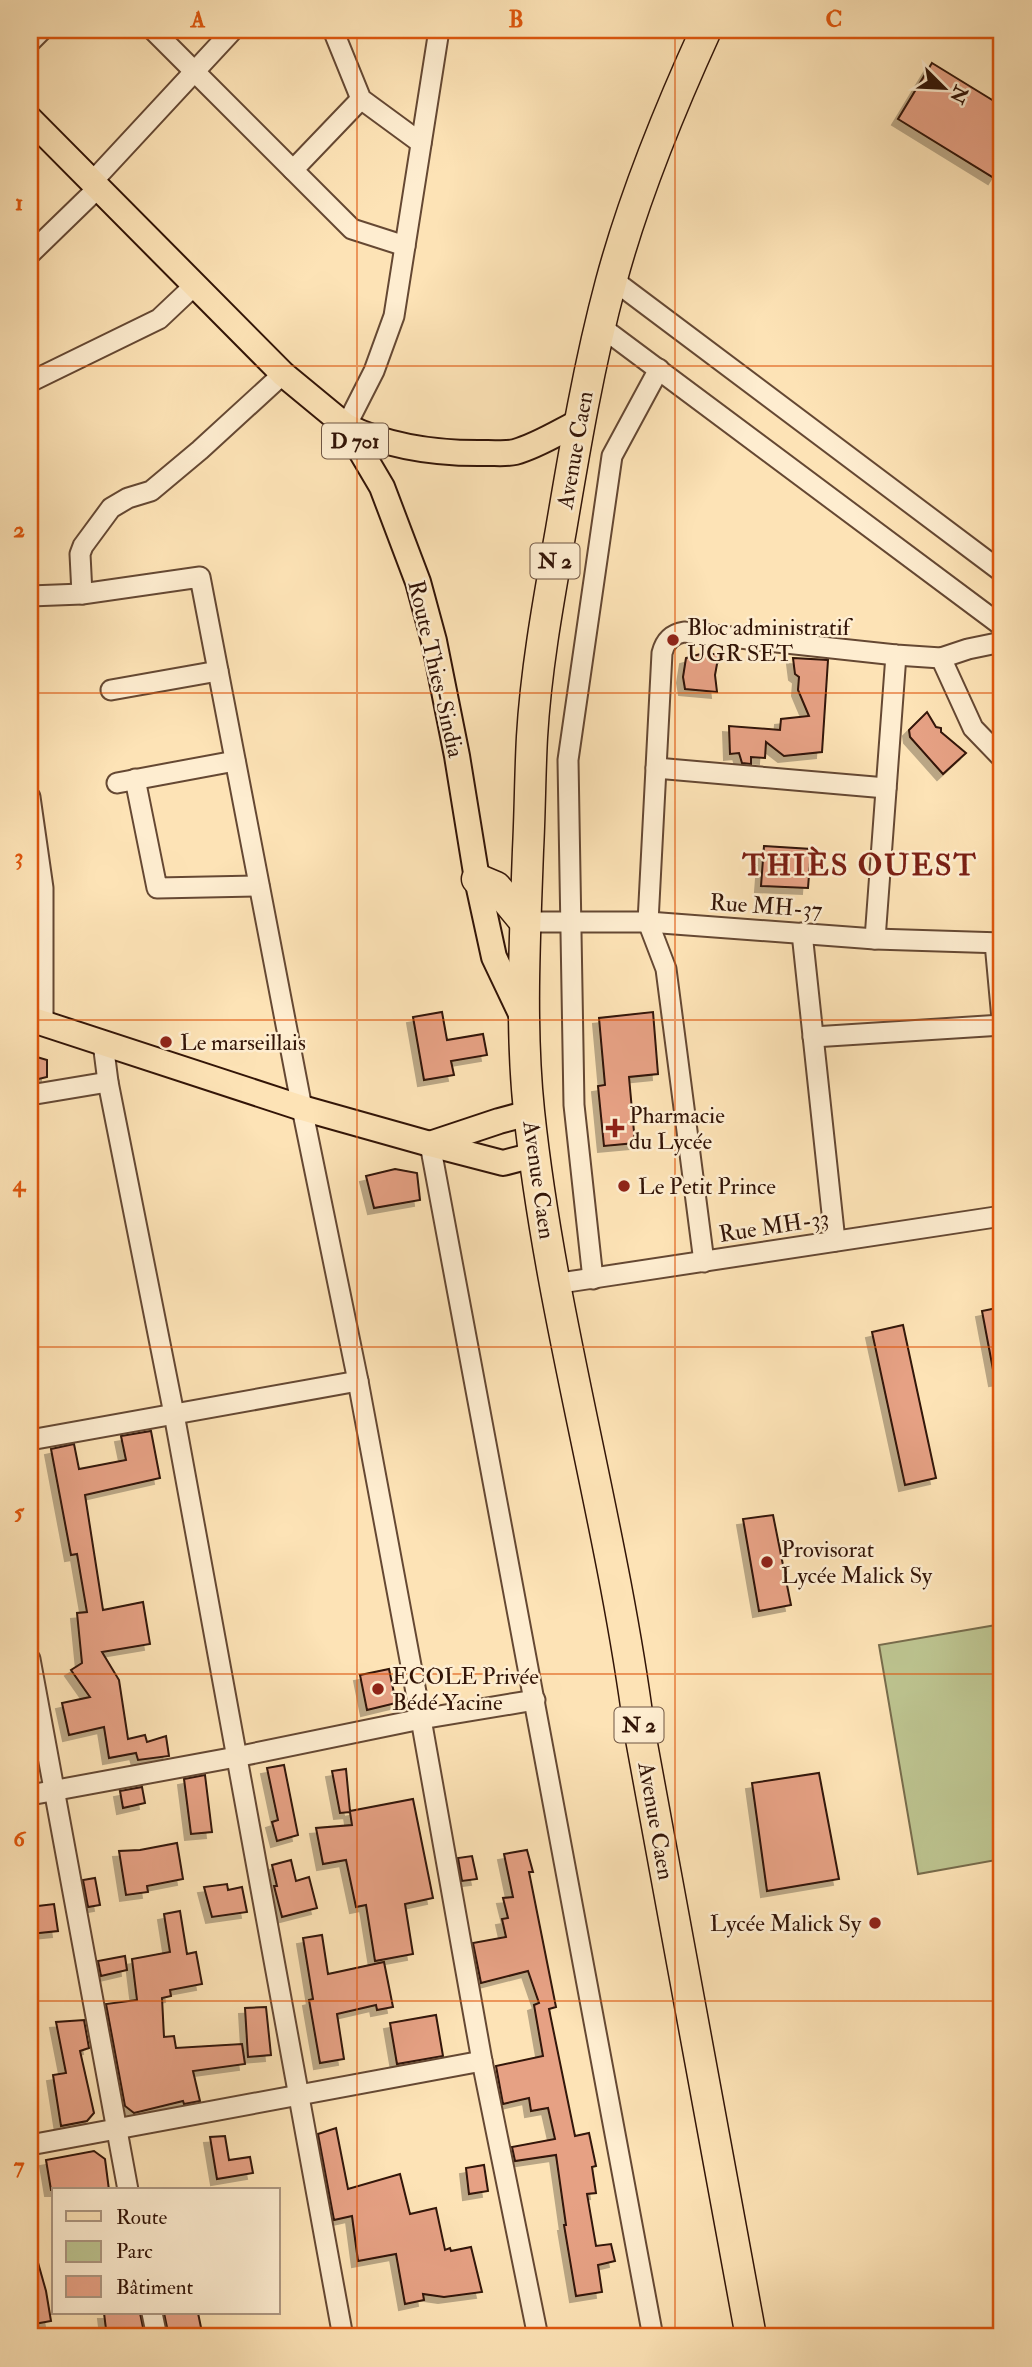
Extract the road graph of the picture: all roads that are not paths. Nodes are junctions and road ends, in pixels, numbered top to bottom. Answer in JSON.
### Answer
{"nodes":[{"id":1,"x":41,"y":30,"type":"edge"},
{"id":2,"x":153,"y":30,"type":"edge"},
{"id":3,"x":233,"y":30,"type":"edge"},
{"id":4,"x":333,"y":30,"type":"edge"},
{"id":5,"x":439,"y":30,"type":"edge"},
{"id":6,"x":706,"y":30,"type":"edge"},
{"id":7,"x":30,"y":42,"type":"edge"},
{"id":8,"x":194,"y":71,"type":"junction"},
{"id":9,"x":361,"y":99,"type":"junction"},
{"id":10,"x":30,"y":119,"type":"edge"},
{"id":11,"x":421,"y":143,"type":"junction"},
{"id":12,"x":293,"y":170,"type":"junction"},
{"id":13,"x":95,"y":185,"type":"junction"},
{"id":14,"x":405,"y":246,"type":"junction"},
{"id":15,"x":30,"y":254,"type":"edge"},
{"id":16,"x":612,"y":279,"type":"junction"},
{"id":17,"x":195,"y":285,"type":"junction"},
{"id":18,"x":600,"y":326,"type":"junction"},
{"id":19,"x":659,"y":369,"type":"junction"},
{"id":20,"x":283,"y":374,"type":"junction"},
{"id":21,"x":30,"y":382,"type":"edge"},
{"id":22,"x":579,"y":422,"type":"junction"},
{"id":23,"x":346,"y":426,"type":"junction"},
{"id":24,"x":1002,"y":572,"type":"edge"},
{"id":25,"x":82,"y":594,"type":"junction"},
{"id":26,"x":30,"y":596,"type":"edge"},
{"id":27,"x":1002,"y":626,"type":"edge"},
{"id":28,"x":1002,"y":642,"type":"edge"},
{"id":29,"x":896,"y":655,"type":"junction"},
{"id":30,"x":941,"y":658,"type":"junction"},
{"id":31,"x":218,"y":670,"type":"junction"},
{"id":32,"x":111,"y":690,"type":"dead end"},
{"id":33,"x":1002,"y":758,"type":"edge"},
{"id":34,"x":235,"y":761,"type":"junction"},
{"id":35,"x":656,"y":768,"type":"junction"},
{"id":36,"x":886,"y":788,"type":"junction"},
{"id":37,"x":30,"y":797,"type":"edge"},
{"id":38,"x":477,"y":879,"type":"junction"},
{"id":39,"x":259,"y":886,"type":"junction"},
{"id":40,"x":525,"y":922,"type":"junction"},
{"id":41,"x":571,"y":922,"type":"junction"},
{"id":42,"x":648,"y":922,"type":"junction"},
{"id":43,"x":802,"y":933,"type":"junction"},
{"id":44,"x":875,"y":939,"type":"junction"},
{"id":45,"x":999,"y":943,"type":"edge"},
{"id":46,"x":1002,"y":1019,"type":"edge"},
{"id":47,"x":36,"y":1021,"type":"edge"},
{"id":48,"x":525,"y":1022,"type":"junction"},
{"id":49,"x":1002,"y":1025,"type":"edge"},
{"id":50,"x":813,"y":1037,"type":"junction"},
{"id":51,"x":103,"y":1043,"type":"junction"},
{"id":52,"x":108,"y":1082,"type":"junction"},
{"id":53,"x":30,"y":1095,"type":"edge"},
{"id":54,"x":302,"y":1108,"type":"junction"},
{"id":55,"x":529,"y":1113,"type":"junction"},
{"id":56,"x":430,"y":1144,"type":"junction"},
{"id":57,"x":534,"y":1156,"type":"junction"},
{"id":58,"x":1002,"y":1216,"type":"edge"},
{"id":59,"x":835,"y":1241,"type":"junction"},
{"id":60,"x":705,"y":1262,"type":"junction"},
{"id":61,"x":593,"y":1279,"type":"junction"},
{"id":62,"x":554,"y":1284,"type":"junction"},
{"id":63,"x":358,"y":1381,"type":"junction"},
{"id":64,"x":174,"y":1414,"type":"junction"},
{"id":65,"x":30,"y":1440,"type":"edge"},
{"id":66,"x":30,"y":1659,"type":"edge"},
{"id":67,"x":535,"y":1700,"type":"junction"},
{"id":68,"x":421,"y":1719,"type":"junction"},
{"id":69,"x":236,"y":1757,"type":"junction"},
{"id":70,"x":54,"y":1790,"type":"junction"},
{"id":71,"x":30,"y":1795,"type":"edge"},
{"id":72,"x":482,"y":2061,"type":"junction"},
{"id":73,"x":298,"y":2094,"type":"junction"},
{"id":74,"x":116,"y":2128,"type":"junction"},
{"id":75,"x":30,"y":2145,"type":"edge"},
{"id":76,"x":128,"y":2188,"type":"edge"},
{"id":77,"x":152,"y":2314,"type":"edge"},
{"id":78,"x":157,"y":2337,"type":"edge"},
{"id":79,"x":344,"y":2337,"type":"edge"},
{"id":80,"x":538,"y":2337,"type":"edge"},
{"id":81,"x":653,"y":2337,"type":"edge"},
{"id":82,"x":751,"y":2337,"type":"edge"}],
"edges":[{"from":1,"to":7,"type":"street"},
{"from":2,"to":8,"type":"street"},
{"from":3,"to":8,"type":"street"},
{"from":4,"to":9,"type":"street"},
{"from":5,"to":11,"type":"street"},
{"from":6,"to":16,"type":"highway","name":"Avenue Caen","number":"N 2"},
{"from":8,"to":12,"type":"street"},
{"from":8,"to":13,"type":"street"},
{"from":9,"to":11,"type":"street"},
{"from":9,"to":12,"type":"street"},
{"from":10,"to":13,"type":"main road","name":"Route Thies-Sindia","number":"D 701"},
{"from":11,"to":14,"type":"street"},
{"from":12,"to":14,"type":"street"},
{"from":13,"to":15,"type":"street"},
{"from":13,"to":17,"type":"main road","name":"Route Thies-Sindia","number":"D 701"},
{"from":14,"to":23,"type":"street"},
{"from":16,"to":18,"type":"highway","name":"Avenue Caen","number":"N 2"},
{"from":16,"to":24,"type":"street"},
{"from":17,"to":20,"type":"main road","name":"Route Thies-Sindia","number":"D 701"},
{"from":17,"to":21,"type":"street"},
{"from":18,"to":19,"type":"street"},
{"from":18,"to":22,"type":"highway","name":"Avenue Caen","number":"N 2"},
{"from":19,"to":27,"type":"street"},
{"from":19,"to":41,"type":"street"},
{"from":20,"to":23,"type":"main road","name":"Route Thies-Sindia","number":"D 701"},
{"from":20,"to":25,"type":"street"},
{"from":22,"to":23,"type":"main road"},
{"from":22,"to":40,"type":"highway","name":"Avenue Caen","number":"N 2"},
{"from":23,"to":38,"type":"main road","name":"Route Thies-Sindia","number":"D 701"},
{"from":25,"to":26,"type":"street"},
{"from":25,"to":31,"type":"street"},
{"from":28,"to":30,"type":"street"},
{"from":29,"to":30,"type":"street"},
{"from":29,"to":35,"type":"street"},
{"from":29,"to":36,"type":"street"},
{"from":30,"to":33,"type":"street"},
{"from":31,"to":32,"type":"street"},
{"from":31,"to":34,"type":"street"},
{"from":34,"to":39,"type":"street"},
{"from":34,"to":39,"type":"street"},
{"from":35,"to":36,"type":"street"},
{"from":35,"to":42,"type":"street"},
{"from":36,"to":44,"type":"street"},
{"from":37,"to":47,"type":"street"},
{"from":38,"to":40,"type":"highway"},
{"from":38,"to":48,"type":"main road","name":"Route Thies-Sindia","number":"D 701"},
{"from":39,"to":54,"type":"street"},
{"from":40,"to":41,"type":"street","name":"Rue MH-37"},
{"from":40,"to":48,"type":"highway","name":"Avenue Caen","number":"N 2"},
{"from":41,"to":42,"type":"street","name":"Rue MH-37"},
{"from":41,"to":61,"type":"street"},
{"from":42,"to":43,"type":"street","name":"Rue MH-37"},
{"from":42,"to":60,"type":"street"},
{"from":43,"to":44,"type":"street","name":"Rue MH-37"},
{"from":43,"to":50,"type":"street"},
{"from":44,"to":45,"type":"street","name":"Rue MH-37"},
{"from":45,"to":46,"type":"street"},
{"from":47,"to":51,"type":"main road"},
{"from":48,"to":55,"type":"highway","name":"Avenue Caen","number":"N 2"},
{"from":49,"to":50,"type":"street"},
{"from":50,"to":59,"type":"street"},
{"from":51,"to":52,"type":"street"},
{"from":51,"to":54,"type":"main road"},
{"from":52,"to":53,"type":"street"},
{"from":52,"to":64,"type":"street"},
{"from":54,"to":56,"type":"main road"},
{"from":54,"to":63,"type":"street"},
{"from":55,"to":56,"type":"main road"},
{"from":55,"to":57,"type":"highway","name":"Avenue Caen","number":"N 2"},
{"from":56,"to":57,"type":"main road"},
{"from":56,"to":67,"type":"street"},
{"from":57,"to":62,"type":"highway","name":"Avenue Caen","number":"N 2"},
{"from":58,"to":59,"type":"street","name":"Rue MH-33"},
{"from":59,"to":60,"type":"street","name":"Rue MH-33"},
{"from":60,"to":61,"type":"street","name":"Rue MH-33"},
{"from":61,"to":62,"type":"street","name":"Rue MH-33"},
{"from":62,"to":82,"type":"highway","name":"Avenue Caen","number":"N 2"},
{"from":63,"to":64,"type":"street"},
{"from":63,"to":68,"type":"street"},
{"from":64,"to":65,"type":"street"},
{"from":64,"to":69,"type":"street"},
{"from":66,"to":70,"type":"street"},
{"from":67,"to":68,"type":"street"},
{"from":67,"to":81,"type":"street"},
{"from":68,"to":69,"type":"street"},
{"from":68,"to":72,"type":"street"},
{"from":69,"to":70,"type":"street"},
{"from":69,"to":73,"type":"street"},
{"from":70,"to":71,"type":"street"},
{"from":70,"to":74,"type":"street"},
{"from":72,"to":73,"type":"street"},
{"from":72,"to":80,"type":"street"},
{"from":73,"to":74,"type":"street"},
{"from":73,"to":79,"type":"street"},
{"from":74,"to":75,"type":"street"},
{"from":74,"to":76,"type":"street"},
{"from":77,"to":78,"type":"street"}]}
